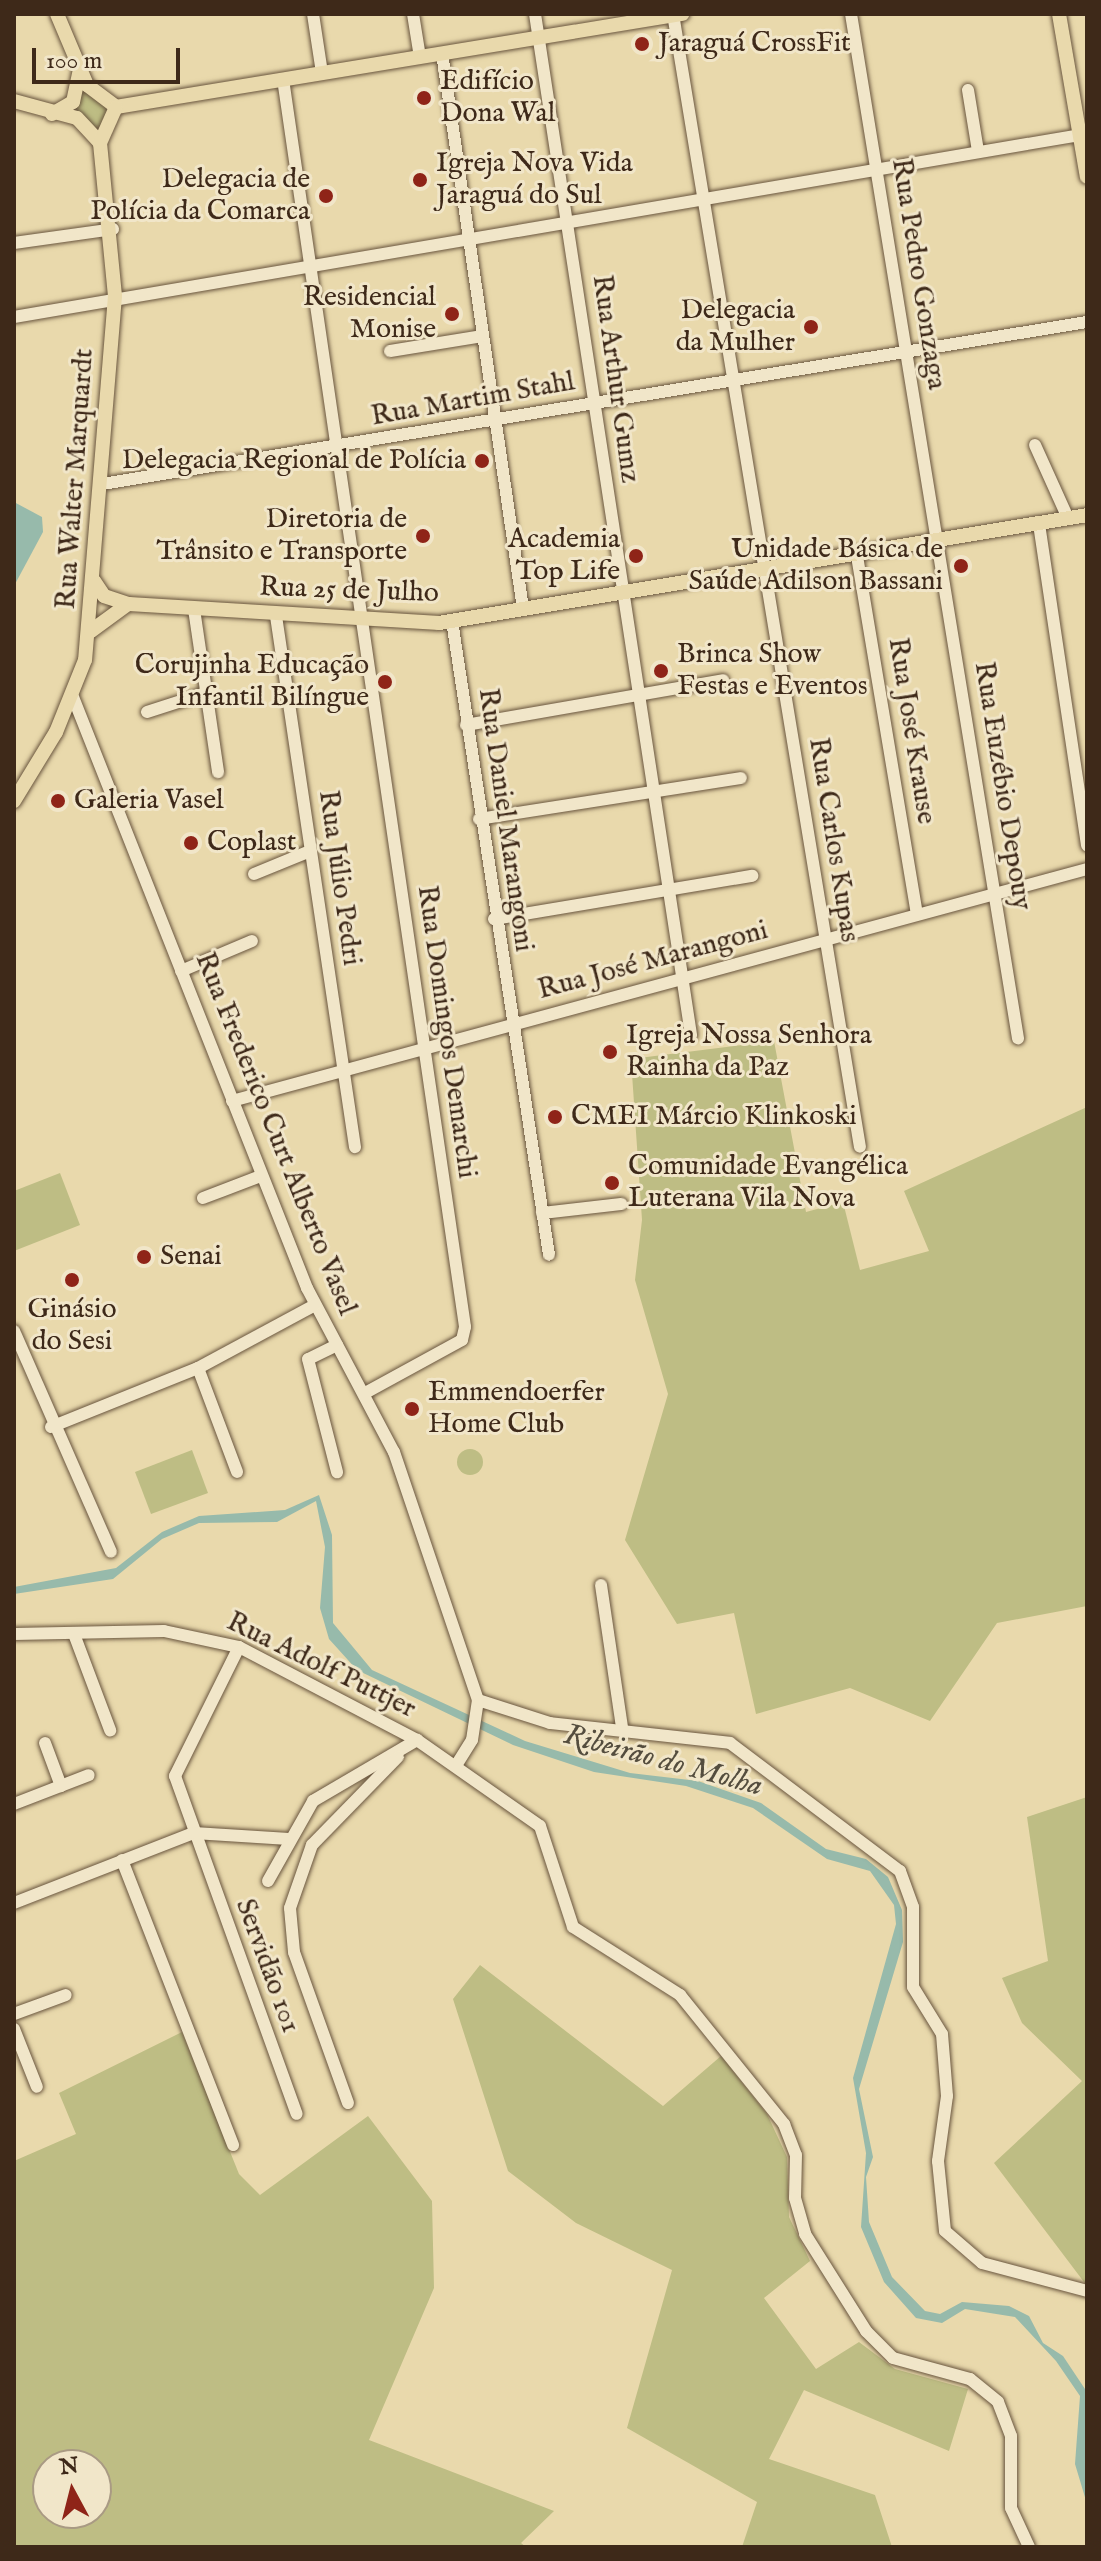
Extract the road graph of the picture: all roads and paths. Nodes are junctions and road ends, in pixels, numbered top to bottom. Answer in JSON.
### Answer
{"nodes":[{"id":1,"x":57,"y":14,"type":"edge"},
{"id":2,"x":313,"y":14,"type":"edge"},
{"id":3,"x":413,"y":14,"type":"edge"},
{"id":4,"x":535,"y":14,"type":"edge"},
{"id":5,"x":851,"y":14,"type":"edge"},
{"id":6,"x":1059,"y":14,"type":"edge"},
{"id":7,"x":676,"y":15,"type":"edge"},
{"id":8,"x":539,"y":37,"type":"junction"},
{"id":9,"x":442,"y":53,"type":"junction"},
{"id":10,"x":420,"y":57,"type":"junction"},
{"id":11,"x":79,"y":73,"type":"junction"},
{"id":12,"x":322,"y":73,"type":"junction"},
{"id":13,"x":283,"y":79,"type":"junction"},
{"id":14,"x":968,"y":90,"type":"dead end"},
{"id":15,"x":14,"y":101,"type":"edge"},
{"id":16,"x":116,"y":107,"type":"junction"},
{"id":17,"x":51,"y":114,"type":"junction"},
{"id":18,"x":1080,"y":135,"type":"junction"},
{"id":19,"x":100,"y":143,"type":"junction"},
{"id":20,"x":978,"y":151,"type":"junction"},
{"id":21,"x":1085,"y":155,"type":"edge"},
{"id":22,"x":876,"y":168,"type":"junction"},
{"id":23,"x":1087,"y":177,"type":"edge"},
{"id":24,"x":704,"y":198,"type":"junction"},
{"id":25,"x":568,"y":220,"type":"junction"},
{"id":26,"x":113,"y":229,"type":"junction"},
{"id":27,"x":469,"y":237,"type":"junction"},
{"id":28,"x":14,"y":243,"type":"edge"},
{"id":29,"x":310,"y":263,"type":"junction"},
{"id":30,"x":115,"y":296,"type":"junction"},
{"id":31,"x":14,"y":317,"type":"edge"},
{"id":32,"x":1087,"y":322,"type":"edge"},
{"id":33,"x":483,"y":336,"type":"junction"},
{"id":34,"x":390,"y":351,"type":"dead end"},
{"id":35,"x":906,"y":352,"type":"junction"},
{"id":36,"x":734,"y":381,"type":"junction"},
{"id":37,"x":594,"y":404,"type":"junction"},
{"id":38,"x":495,"y":421,"type":"junction"},
{"id":39,"x":1035,"y":445,"type":"dead end"},
{"id":40,"x":337,"y":447,"type":"junction"},
{"id":41,"x":102,"y":484,"type":"junction"},
{"id":42,"x":1087,"y":515,"type":"edge"},
{"id":43,"x":1068,"y":518,"type":"junction"},
{"id":44,"x":1039,"y":524,"type":"junction"},
{"id":45,"x":937,"y":543,"type":"junction"},
{"id":46,"x":857,"y":556,"type":"junction"},
{"id":47,"x":764,"y":571,"type":"junction"},
{"id":48,"x":94,"y":581,"type":"junction"},
{"id":49,"x":622,"y":593,"type":"junction"},
{"id":50,"x":129,"y":604,"type":"junction"},
{"id":51,"x":194,"y":609,"type":"junction"},
{"id":52,"x":523,"y":609,"type":"junction"},
{"id":53,"x":276,"y":616,"type":"junction"},
{"id":54,"x":362,"y":621,"type":"junction"},
{"id":55,"x":452,"y":621,"type":"junction"},
{"id":56,"x":90,"y":633,"type":"junction"},
{"id":57,"x":723,"y":680,"type":"dead end"},
{"id":58,"x":206,"y":693,"type":"junction"},
{"id":59,"x":637,"y":694,"type":"junction"},
{"id":60,"x":73,"y":697,"type":"junction"},
{"id":61,"x":147,"y":712,"type":"dead end"},
{"id":62,"x":466,"y":725,"type":"junction"},
{"id":63,"x":218,"y":772,"type":"dead end"},
{"id":64,"x":741,"y":778,"type":"dead end"},
{"id":65,"x":653,"y":791,"type":"junction"},
{"id":66,"x":14,"y":801,"type":"edge"},
{"id":67,"x":479,"y":819,"type":"junction"},
{"id":68,"x":1087,"y":845,"type":"edge"},
{"id":69,"x":310,"y":851,"type":"junction"},
{"id":70,"x":1087,"y":869,"type":"edge"},
{"id":71,"x":254,"y":874,"type":"dead end"},
{"id":72,"x":752,"y":876,"type":"dead end"},
{"id":73,"x":669,"y":890,"type":"junction"},
{"id":74,"x":995,"y":893,"type":"junction"},
{"id":75,"x":917,"y":914,"type":"junction"},
{"id":76,"x":494,"y":919,"type":"junction"},
{"id":77,"x":825,"y":939,"type":"junction"},
{"id":78,"x":252,"y":941,"type":"dead end"},
{"id":79,"x":181,"y":971,"type":"junction"},
{"id":80,"x":682,"y":977,"type":"junction"},
{"id":81,"x":511,"y":1025,"type":"junction"},
{"id":82,"x":691,"y":1035,"type":"dead end"},
{"id":83,"x":1018,"y":1038,"type":"dead end"},
{"id":84,"x":424,"y":1050,"type":"junction"},
{"id":85,"x":343,"y":1071,"type":"junction"},
{"id":86,"x":232,"y":1101,"type":"junction"},
{"id":87,"x":355,"y":1147,"type":"dead end"},
{"id":88,"x":860,"y":1147,"type":"dead end"},
{"id":89,"x":261,"y":1176,"type":"junction"},
{"id":90,"x":203,"y":1198,"type":"dead end"},
{"id":91,"x":621,"y":1204,"type":"dead end"},
{"id":92,"x":542,"y":1213,"type":"junction"},
{"id":93,"x":549,"y":1255,"type":"dead end"},
{"id":94,"x":315,"y":1305,"type":"junction"},
{"id":95,"x":14,"y":1331,"type":"edge"},
{"id":96,"x":337,"y":1345,"type":"junction"},
{"id":97,"x":198,"y":1368,"type":"junction"},
{"id":98,"x":365,"y":1393,"type":"junction"},
{"id":99,"x":51,"y":1427,"type":"junction"},
{"id":100,"x":237,"y":1472,"type":"dead end"},
{"id":101,"x":337,"y":1472,"type":"dead end"},
{"id":102,"x":111,"y":1552,"type":"dead end"},
{"id":103,"x":601,"y":1585,"type":"dead end"},
{"id":104,"x":14,"y":1634,"type":"edge"},
{"id":105,"x":76,"y":1634,"type":"junction"},
{"id":106,"x":239,"y":1647,"type":"junction"},
{"id":107,"x":478,"y":1700,"type":"junction"},
{"id":108,"x":622,"y":1728,"type":"junction"},
{"id":109,"x":112,"y":1730,"type":"dead end"},
{"id":110,"x":417,"y":1740,"type":"junction"},
{"id":111,"x":45,"y":1743,"type":"dead end"},
{"id":112,"x":398,"y":1757,"type":"junction"},
{"id":113,"x":456,"y":1766,"type":"junction"},
{"id":114,"x":89,"y":1775,"type":"dead end"},
{"id":115,"x":61,"y":1786,"type":"junction"},
{"id":116,"x":14,"y":1804,"type":"edge"},
{"id":117,"x":194,"y":1833,"type":"junction"},
{"id":118,"x":289,"y":1839,"type":"junction"},
{"id":119,"x":122,"y":1860,"type":"junction"},
{"id":120,"x":268,"y":1881,"type":"dead end"},
{"id":121,"x":14,"y":1903,"type":"edge"},
{"id":122,"x":66,"y":1995,"type":"dead end"},
{"id":123,"x":14,"y":2014,"type":"edge"},
{"id":124,"x":14,"y":2029,"type":"edge"},
{"id":125,"x":37,"y":2087,"type":"dead end"},
{"id":126,"x":348,"y":2103,"type":"dead end"},
{"id":127,"x":297,"y":2114,"type":"dead end"},
{"id":128,"x":233,"y":2145,"type":"dead end"},
{"id":129,"x":1087,"y":2291,"type":"edge"},
{"id":130,"x":1029,"y":2547,"type":"edge"}],
"edges":[{"from":1,"to":11,"type":"main road"},
{"from":2,"to":12,"type":"street"},
{"from":3,"to":10,"type":"street"},
{"from":4,"to":8,"type":"street","name":"Rua Arthur Gumz"},
{"from":5,"to":22,"type":"street","name":"Rua Pedro Gonzaga"},
{"from":6,"to":18,"type":"main road"},
{"from":7,"to":8,"type":"main road"},
{"from":7,"to":24,"type":"street","name":"Rua Carlos Kupas"},
{"from":8,"to":9,"type":"main road"},
{"from":8,"to":25,"type":"street","name":"Rua Arthur Gumz"},
{"from":9,"to":10,"type":"main road"},
{"from":9,"to":27,"type":"street"},
{"from":10,"to":12,"type":"main road"},
{"from":11,"to":16,"type":"main road"},
{"from":11,"to":17,"type":"main road"},
{"from":12,"to":13,"type":"main road"},
{"from":13,"to":16,"type":"main road"},
{"from":13,"to":29,"type":"street","name":"Rua Domingos Demarchi"},
{"from":14,"to":20,"type":"street"},
{"from":15,"to":17,"type":"main road"},
{"from":16,"to":19,"type":"main road"},
{"from":17,"to":19,"type":"main road"},
{"from":18,"to":20,"type":"street"},
{"from":18,"to":21,"type":"main road"},
{"from":19,"to":26,"type":"main road","name":"Rua Walter Marquardt"},
{"from":20,"to":22,"type":"street"},
{"from":21,"to":23,"type":"main road"},
{"from":22,"to":24,"type":"street"},
{"from":22,"to":35,"type":"street","name":"Rua Pedro Gonzaga"},
{"from":24,"to":25,"type":"street"},
{"from":24,"to":36,"type":"street","name":"Rua Carlos Kupas"},
{"from":25,"to":27,"type":"street"},
{"from":25,"to":37,"type":"street","name":"Rua Arthur Gumz"},
{"from":26,"to":28,"type":"street"},
{"from":26,"to":30,"type":"main road","name":"Rua Walter Marquardt"},
{"from":27,"to":29,"type":"street"},
{"from":27,"to":33,"type":"street"},
{"from":29,"to":30,"type":"street"},
{"from":29,"to":40,"type":"street","name":"Rua Domingos Demarchi"},
{"from":30,"to":31,"type":"street"},
{"from":30,"to":41,"type":"main road","name":"Rua Walter Marquardt"},
{"from":32,"to":35,"type":"street","name":"Rua Martim Stahl"},
{"from":33,"to":34,"type":"street"},
{"from":33,"to":38,"type":"street"},
{"from":35,"to":36,"type":"street","name":"Rua Martim Stahl"},
{"from":35,"to":45,"type":"street","name":"Rua Pedro Gonzaga"},
{"from":36,"to":37,"type":"street","name":"Rua Martim Stahl"},
{"from":36,"to":47,"type":"street","name":"Rua Carlos Kupas"},
{"from":37,"to":38,"type":"street","name":"Rua Martim Stahl"},
{"from":37,"to":49,"type":"street","name":"Rua Arthur Gumz"},
{"from":38,"to":40,"type":"street","name":"Rua Martim Stahl"},
{"from":38,"to":52,"type":"street"},
{"from":39,"to":43,"type":"street"},
{"from":40,"to":41,"type":"street","name":"Rua Martim Stahl"},
{"from":40,"to":54,"type":"street","name":"Rua Domingos Demarchi"},
{"from":41,"to":48,"type":"main road","name":"Rua Walter Marquardt"},
{"from":42,"to":43,"type":"main road","name":"Rua 25 de Julho"},
{"from":43,"to":44,"type":"main road","name":"Rua 25 de Julho"},
{"from":44,"to":45,"type":"main road","name":"Rua 25 de Julho"},
{"from":44,"to":68,"type":"street"},
{"from":45,"to":46,"type":"main road","name":"Rua 25 de Julho"},
{"from":45,"to":74,"type":"street","name":"Rua Euzébio Depouy"},
{"from":46,"to":47,"type":"main road","name":"Rua 25 de Julho"},
{"from":46,"to":75,"type":"street","name":"Rua José Krause"},
{"from":47,"to":49,"type":"main road","name":"Rua 25 de Julho"},
{"from":47,"to":77,"type":"street","name":"Rua Carlos Kupas"},
{"from":48,"to":50,"type":"main road","name":"Rua 25 de Julho"},
{"from":48,"to":56,"type":"main road","name":"Rua Walter Marquardt"},
{"from":49,"to":52,"type":"main road","name":"Rua 25 de Julho"},
{"from":49,"to":59,"type":"street","name":"Rua Arthur Gumz"},
{"from":50,"to":51,"type":"main road","name":"Rua 25 de Julho"},
{"from":50,"to":56,"type":"main road"},
{"from":51,"to":53,"type":"main road","name":"Rua 25 de Julho"},
{"from":51,"to":58,"type":"street"},
{"from":52,"to":55,"type":"main road","name":"Rua 25 de Julho"},
{"from":53,"to":54,"type":"main road","name":"Rua 25 de Julho"},
{"from":53,"to":69,"type":"street","name":"Rua Júlio Pedri"},
{"from":54,"to":55,"type":"main road","name":"Rua 25 de Julho"},
{"from":54,"to":84,"type":"street","name":"Rua Domingos Demarchi"},
{"from":55,"to":62,"type":"street","name":"Rua Daniel Marangoni"},
{"from":56,"to":60,"type":"main road","name":"Rua Walter Marquardt"},
{"from":57,"to":59,"type":"street"},
{"from":58,"to":61,"type":"street"},
{"from":58,"to":63,"type":"street"},
{"from":59,"to":62,"type":"street"},
{"from":59,"to":65,"type":"street","name":"Rua Arthur Gumz"},
{"from":60,"to":66,"type":"main road","name":"Rua Walter Marquardt"},
{"from":60,"to":79,"type":"street","name":"Rua Frederico Curt Alberto Vasel"},
{"from":62,"to":67,"type":"street","name":"Rua Daniel Marangoni"},
{"from":64,"to":65,"type":"street"},
{"from":65,"to":67,"type":"street"},
{"from":65,"to":73,"type":"street","name":"Rua Arthur Gumz"},
{"from":67,"to":76,"type":"street","name":"Rua Daniel Marangoni"},
{"from":69,"to":71,"type":"street"},
{"from":69,"to":85,"type":"street","name":"Rua Júlio Pedri"},
{"from":70,"to":74,"type":"street","name":"Rua José Marangoni"},
{"from":72,"to":73,"type":"street"},
{"from":73,"to":76,"type":"street"},
{"from":73,"to":80,"type":"street","name":"Rua Arthur Gumz"},
{"from":74,"to":75,"type":"street","name":"Rua José Marangoni"},
{"from":74,"to":83,"type":"street","name":"Rua Euzébio Depouy"},
{"from":75,"to":77,"type":"street","name":"Rua José Marangoni"},
{"from":76,"to":81,"type":"street","name":"Rua Daniel Marangoni"},
{"from":77,"to":80,"type":"street","name":"Rua José Marangoni"},
{"from":77,"to":88,"type":"street","name":"Rua Carlos Kupas"},
{"from":78,"to":79,"type":"street"},
{"from":79,"to":86,"type":"street","name":"Rua Frederico Curt Alberto Vasel"},
{"from":80,"to":81,"type":"street","name":"Rua José Marangoni"},
{"from":80,"to":82,"type":"street","name":"Rua Arthur Gumz"},
{"from":81,"to":84,"type":"street","name":"Rua José Marangoni"},
{"from":81,"to":92,"type":"street","name":"Rua Daniel Marangoni"},
{"from":84,"to":85,"type":"street","name":"Rua José Marangoni"},
{"from":84,"to":98,"type":"street","name":"Rua Domingos Demarchi"},
{"from":85,"to":86,"type":"street","name":"Rua José Marangoni"},
{"from":85,"to":87,"type":"street","name":"Rua Júlio Pedri"},
{"from":86,"to":89,"type":"street","name":"Rua Frederico Curt Alberto Vasel"},
{"from":89,"to":90,"type":"street"},
{"from":89,"to":94,"type":"street","name":"Rua Frederico Curt Alberto Vasel"},
{"from":91,"to":92,"type":"street"},
{"from":92,"to":93,"type":"street","name":"Rua Daniel Marangoni"},
{"from":94,"to":96,"type":"street","name":"Rua Frederico Curt Alberto Vasel"},
{"from":94,"to":97,"type":"street"},
{"from":95,"to":99,"type":"street"},
{"from":96,"to":98,"type":"street","name":"Rua Frederico Curt Alberto Vasel"},
{"from":96,"to":101,"type":"street"},
{"from":97,"to":99,"type":"street"},
{"from":97,"to":100,"type":"street"},
{"from":98,"to":107,"type":"street","name":"Rua Frederico Curt Alberto Vasel"},
{"from":99,"to":102,"type":"street"},
{"from":103,"to":108,"type":"street"},
{"from":104,"to":105,"type":"street","name":"Rua Adolf Puttjer"},
{"from":105,"to":106,"type":"street","name":"Rua Adolf Puttjer"},
{"from":105,"to":109,"type":"street"},
{"from":106,"to":110,"type":"street","name":"Rua Adolf Puttjer"},
{"from":106,"to":117,"type":"street","name":"Servidão 101"},
{"from":107,"to":108,"type":"street"},
{"from":107,"to":113,"type":"street","name":"Rua Frederico Curt Alberto Vasel"},
{"from":108,"to":129,"type":"street"},
{"from":110,"to":112,"type":"street"},
{"from":110,"to":113,"type":"street","name":"Rua Adolf Puttjer"},
{"from":111,"to":115,"type":"street"},
{"from":112,"to":118,"type":"street"},
{"from":112,"to":126,"type":"street"},
{"from":113,"to":130,"type":"street","name":"Rua Adolf Puttjer"},
{"from":114,"to":115,"type":"street"},
{"from":115,"to":116,"type":"street"},
{"from":117,"to":118,"type":"street"},
{"from":117,"to":119,"type":"street"},
{"from":117,"to":127,"type":"street","name":"Servidão 101"},
{"from":118,"to":120,"type":"street"},
{"from":119,"to":121,"type":"street"},
{"from":119,"to":128,"type":"street"},
{"from":122,"to":123,"type":"street"},
{"from":124,"to":125,"type":"street"}]}
